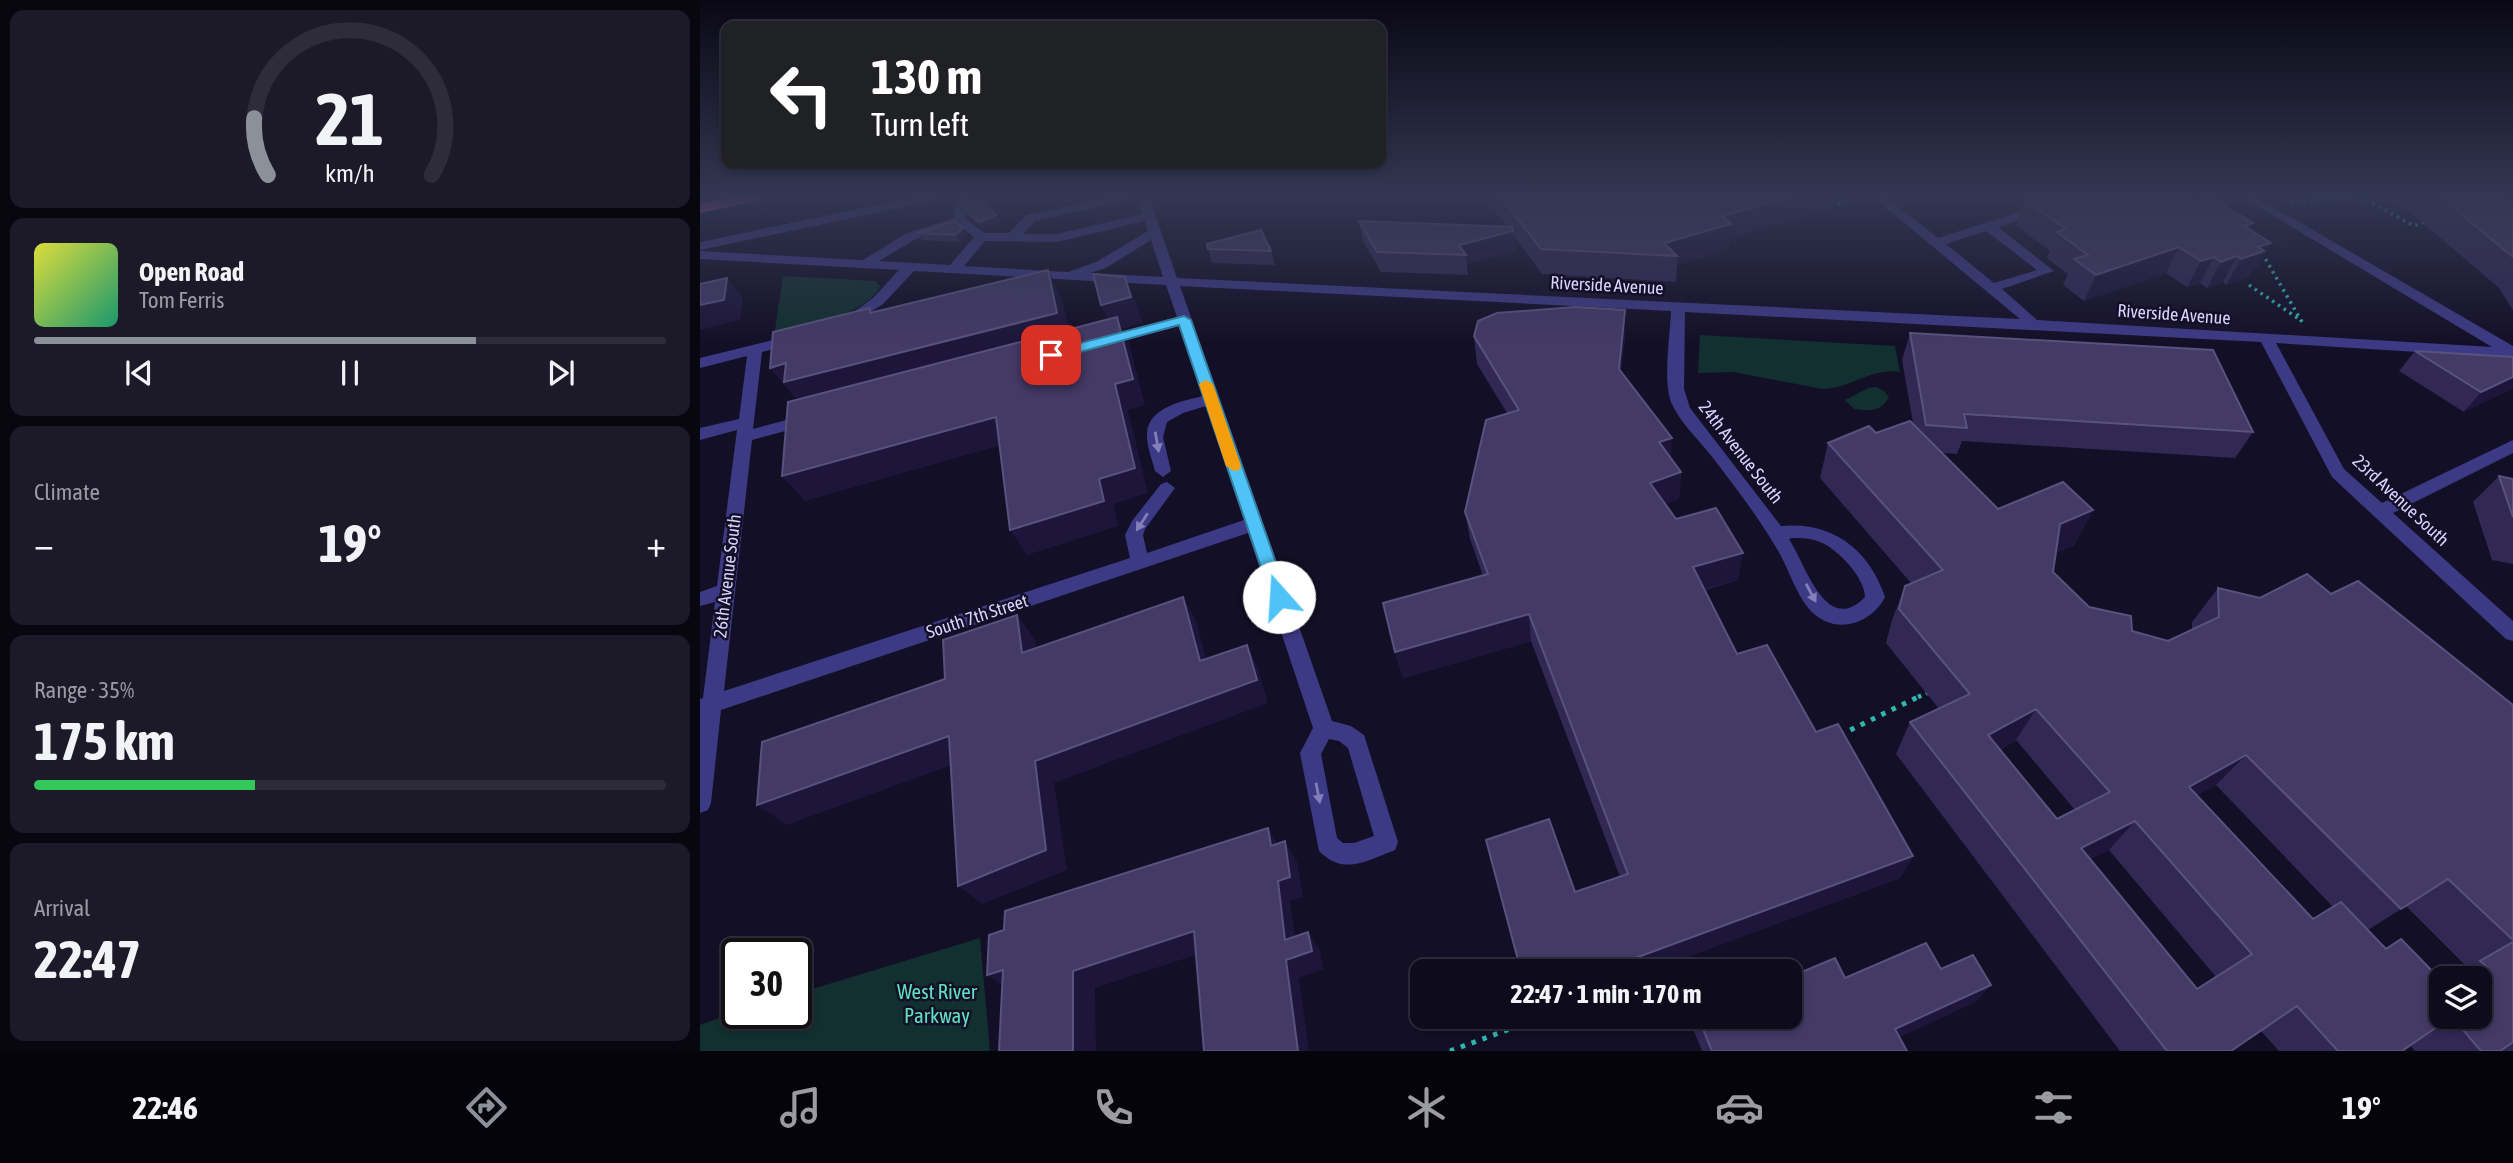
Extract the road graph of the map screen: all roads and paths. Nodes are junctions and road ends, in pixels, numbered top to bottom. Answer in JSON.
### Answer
{"nodes":[{"id":1,"x":889,"y":246,"type":"edge"},
{"id":2,"x":973,"y":246,"type":"edge"},
{"id":3,"x":1132,"y":246,"type":"edge"},
{"id":4,"x":1159,"y":246,"type":"edge"},
{"id":5,"x":1940,"y":246,"type":"edge"},
{"id":6,"x":2015,"y":246,"type":"edge"},
{"id":7,"x":2257,"y":246,"type":"edge"},
{"id":8,"x":2331,"y":246,"type":"edge"},
{"id":9,"x":2253,"y":249,"type":"edge"},
{"id":10,"x":700,"y":255,"type":"edge"},
{"id":11,"x":2263,"y":256,"type":"junction"},
{"id":12,"x":864,"y":266,"type":"junction"},
{"id":13,"x":909,"y":268,"type":"junction"},
{"id":14,"x":953,"y":270,"type":"junction"},
{"id":15,"x":1064,"y":277,"type":"junction"},
{"id":16,"x":1171,"y":282,"type":"junction"},
{"id":17,"x":2249,"y":285,"type":"dead end"},
{"id":18,"x":1992,"y":288,"type":"junction"},
{"id":19,"x":1678,"y":308,"type":"junction"},
{"id":20,"x":1184,"y":320,"type":"junction"},
{"id":21,"x":2033,"y":324,"type":"junction"},
{"id":22,"x":841,"y":326,"type":"edge"},
{"id":23,"x":814,"y":335,"type":"edge"},
{"id":24,"x":2267,"y":340,"type":"junction"},
{"id":25,"x":1091,"y":345,"type":"edge"},
{"id":26,"x":755,"y":350,"type":"junction"},
{"id":27,"x":2513,"y":353,"type":"edge"},
{"id":28,"x":700,"y":363,"type":"edge"},
{"id":29,"x":1211,"y":399,"type":"junction"},
{"id":30,"x":824,"y":415,"type":"edge"},
{"id":31,"x":744,"y":430,"type":"junction"},
{"id":32,"x":700,"y":434,"type":"edge"},
{"id":33,"x":2513,"y":446,"type":"edge"},
{"id":34,"x":2380,"y":512,"type":"junction"},
{"id":35,"x":1254,"y":524,"type":"junction"},
{"id":36,"x":1779,"y":533,"type":"junction"},
{"id":37,"x":1140,"y":562,"type":"junction"},
{"id":38,"x":725,"y":591,"type":"junction"},
{"id":39,"x":700,"y":599,"type":"edge"},
{"id":40,"x":2513,"y":634,"type":"edge"},
{"id":41,"x":1927,"y":694,"type":"dead end"},
{"id":42,"x":706,"y":706,"type":"edge"},
{"id":43,"x":1324,"y":729,"type":"junction"},
{"id":44,"x":1829,"y":734,"type":"edge"},
{"id":45,"x":700,"y":803,"type":"edge"},
{"id":46,"x":1510,"y":1029,"type":"edge"},
{"id":47,"x":1450,"y":1051,"type":"edge"}],
"edges":[{"from":1,"to":12,"type":"street"},
{"from":2,"to":14,"type":"street"},
{"from":3,"to":15,"type":"street"},
{"from":4,"to":16,"type":"street"},
{"from":5,"to":18,"type":"street"},
{"from":6,"to":18,"type":"street"},
{"from":7,"to":11,"type":"path"},
{"from":8,"to":27,"type":"street"},
{"from":9,"to":11,"type":"path"},
{"from":10,"to":12,"type":"street","name":"Riverside Avenue"},
{"from":11,"to":17,"type":"path"},
{"from":12,"to":13,"type":"street","name":"Riverside Avenue"},
{"from":13,"to":14,"type":"street","name":"Riverside Avenue"},
{"from":13,"to":22,"type":"street"},
{"from":14,"to":15,"type":"street","name":"Riverside Avenue"},
{"from":15,"to":16,"type":"street","name":"Riverside Avenue"},
{"from":16,"to":19,"type":"street","name":"Riverside Avenue"},
{"from":16,"to":20,"type":"street"},
{"from":18,"to":21,"type":"street"},
{"from":19,"to":21,"type":"street","name":"Riverside Avenue"},
{"from":19,"to":36,"type":"street","name":"24th Avenue South"},
{"from":20,"to":25,"type":"street"},
{"from":20,"to":29,"type":"street"},
{"from":21,"to":24,"type":"street","name":"Riverside Avenue"},
{"from":23,"to":26,"type":"street"},
{"from":24,"to":27,"type":"street","name":"Riverside Avenue"},
{"from":24,"to":34,"type":"street","name":"23rd Avenue South"},
{"from":26,"to":28,"type":"street"},
{"from":26,"to":31,"type":"street","name":"26th Avenue South"},
{"from":29,"to":35,"type":"street"},
{"from":29,"to":37,"type":"street","one_way":true},
{"from":30,"to":31,"type":"street"},
{"from":31,"to":32,"type":"street"},
{"from":31,"to":38,"type":"street","name":"26th Avenue South"},
{"from":33,"to":34,"type":"street"},
{"from":34,"to":40,"type":"street","name":"23rd Avenue South"},
{"from":35,"to":37,"type":"street","name":"South 7th Street"},
{"from":35,"to":43,"type":"street"},
{"from":36,"to":36,"type":"street","name":"24th Avenue South","one_way":true},
{"from":37,"to":42,"type":"street","name":"South 7th Street"},
{"from":38,"to":39,"type":"street"},
{"from":38,"to":42,"type":"street","name":"26th Avenue South"},
{"from":41,"to":44,"type":"path"},
{"from":42,"to":45,"type":"street","name":"26th Avenue South"},
{"from":43,"to":43,"type":"street","one_way":true},
{"from":46,"to":47,"type":"path"}]}
